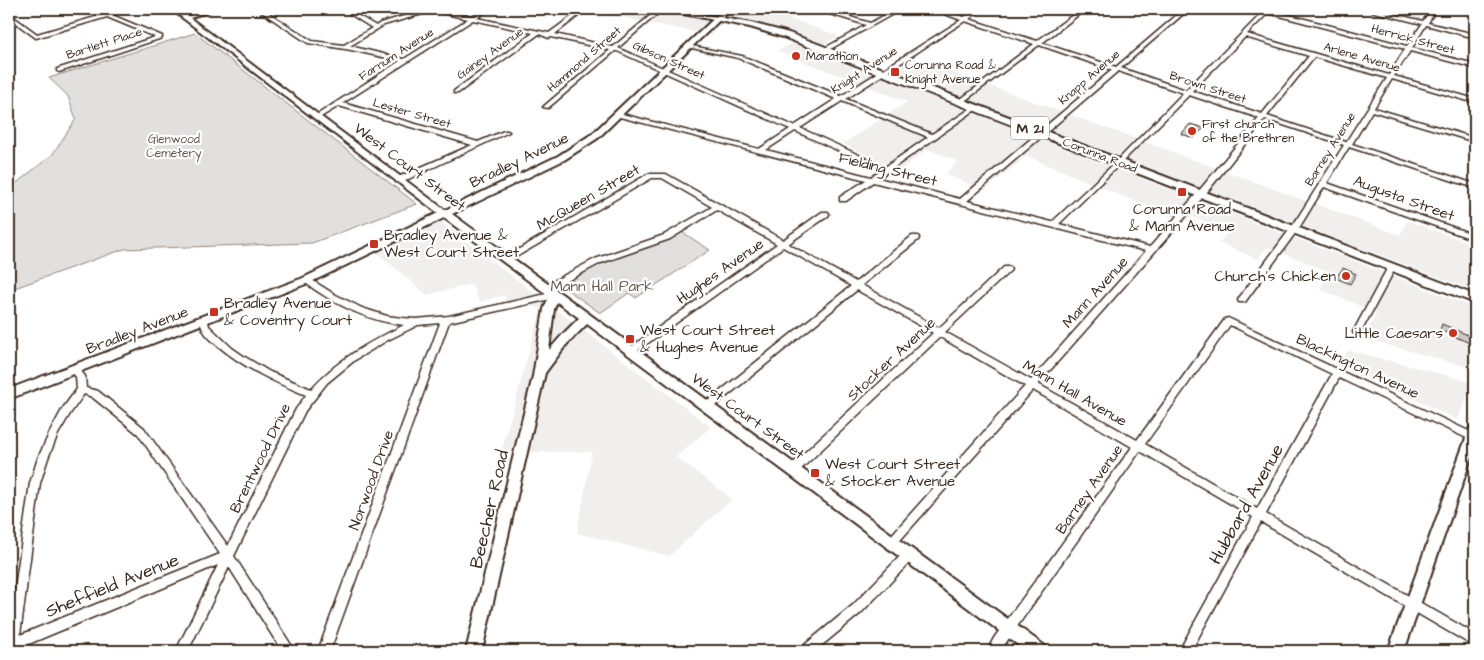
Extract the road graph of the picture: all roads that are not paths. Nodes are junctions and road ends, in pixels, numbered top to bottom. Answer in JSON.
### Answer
{"nodes":[{"id":1,"x":128,"y":9,"type":"edge"},
{"id":2,"x":174,"y":9,"type":"edge"},
{"id":3,"x":214,"y":9,"type":"edge"},
{"id":4,"x":260,"y":9,"type":"edge"},
{"id":5,"x":344,"y":9,"type":"edge"},
{"id":6,"x":431,"y":9,"type":"edge"},
{"id":7,"x":487,"y":9,"type":"edge"},
{"id":8,"x":585,"y":9,"type":"edge"},
{"id":9,"x":662,"y":9,"type":"edge"},
{"id":10,"x":728,"y":9,"type":"edge"},
{"id":11,"x":819,"y":9,"type":"edge"},
{"id":12,"x":899,"y":9,"type":"edge"},
{"id":13,"x":933,"y":9,"type":"edge"},
{"id":14,"x":981,"y":9,"type":"edge"},
{"id":15,"x":1084,"y":9,"type":"edge"},
{"id":16,"x":1187,"y":9,"type":"edge"},
{"id":17,"x":1259,"y":9,"type":"edge"},
{"id":18,"x":1368,"y":9,"type":"edge"},
{"id":19,"x":1434,"y":9,"type":"edge"},
{"id":20,"x":1268,"y":10,"type":"edge"},
{"id":21,"x":107,"y":15,"type":"junction"},
{"id":22,"x":9,"y":16,"type":"edge"},
{"id":23,"x":185,"y":18,"type":"junction"},
{"id":24,"x":470,"y":19,"type":"junction"},
{"id":25,"x":717,"y":19,"type":"junction"},
{"id":26,"x":965,"y":19,"type":"junction"},
{"id":27,"x":1425,"y":23,"type":"junction"},
{"id":28,"x":871,"y":25,"type":"junction"},
{"id":29,"x":376,"y":28,"type":"junction"},
{"id":30,"x":537,"y":33,"type":"junction"},
{"id":31,"x":1243,"y":35,"type":"junction"},
{"id":32,"x":549,"y":36,"type":"junction"},
{"id":33,"x":1475,"y":36,"type":"edge"},
{"id":34,"x":1038,"y":43,"type":"junction"},
{"id":35,"x":689,"y":46,"type":"junction"},
{"id":36,"x":344,"y":47,"type":"junction"},
{"id":37,"x":1408,"y":48,"type":"junction"},
{"id":38,"x":613,"y":49,"type":"junction"},
{"id":39,"x":826,"y":50,"type":"junction"},
{"id":40,"x":1313,"y":55,"type":"junction"},
{"id":41,"x":406,"y":61,"type":"junction"},
{"id":42,"x":1475,"y":66,"type":"edge"},
{"id":43,"x":1118,"y":69,"type":"junction"},
{"id":44,"x":59,"y":70,"type":"dead end"},
{"id":45,"x":664,"y":70,"type":"junction"},
{"id":46,"x":882,"y":72,"type":"junction"},
{"id":47,"x":1390,"y":77,"type":"junction"},
{"id":48,"x":456,"y":92,"type":"dead end"},
{"id":49,"x":1188,"y":92,"type":"junction"},
{"id":50,"x":841,"y":99,"type":"junction"},
{"id":51,"x":1475,"y":101,"type":"edge"},
{"id":52,"x":960,"y":102,"type":"junction"},
{"id":53,"x":340,"y":104,"type":"junction"},
{"id":54,"x":546,"y":107,"type":"dead end"},
{"id":55,"x":975,"y":108,"type":"junction"},
{"id":56,"x":1371,"y":109,"type":"junction"},
{"id":57,"x":618,"y":115,"type":"junction"},
{"id":58,"x":1264,"y":117,"type":"junction"},
{"id":59,"x":317,"y":118,"type":"junction"},
{"id":60,"x":794,"y":129,"type":"junction"},
{"id":61,"x":506,"y":132,"type":"dead end"},
{"id":62,"x":1043,"y":134,"type":"junction"},
{"id":63,"x":933,"y":137,"type":"junction"},
{"id":64,"x":1475,"y":140,"type":"edge"},
{"id":65,"x":478,"y":144,"type":"junction"},
{"id":66,"x":1348,"y":144,"type":"junction"},
{"id":67,"x":760,"y":151,"type":"junction"},
{"id":68,"x":1119,"y":162,"type":"junction"},
{"id":69,"x":887,"y":170,"type":"junction"},
{"id":70,"x":657,"y":175,"type":"joint"},
{"id":71,"x":399,"y":180,"type":"junction"},
{"id":72,"x":873,"y":180,"type":"junction"},
{"id":73,"x":1323,"y":184,"type":"junction"},
{"id":74,"x":1475,"y":186,"type":"edge"},
{"id":75,"x":1202,"y":194,"type":"junction"},
{"id":76,"x":843,"y":199,"type":"dead end"},
{"id":77,"x":962,"y":202,"type":"junction"},
{"id":78,"x":718,"y":206,"type":"junction"},
{"id":79,"x":444,"y":214,"type":"junction"},
{"id":80,"x":825,"y":214,"type":"dead end"},
{"id":81,"x":1053,"y":225,"type":"junction"},
{"id":82,"x":1293,"y":230,"type":"junction"},
{"id":83,"x":915,"y":238,"type":"dead end"},
{"id":84,"x":1475,"y":238,"type":"edge"},
{"id":85,"x":783,"y":244,"type":"junction"},
{"id":86,"x":1152,"y":250,"type":"junction"},
{"id":87,"x":506,"y":259,"type":"junction"},
{"id":88,"x":1392,"y":267,"type":"junction"},
{"id":89,"x":1007,"y":269,"type":"dead end"},
{"id":90,"x":307,"y":280,"type":"junction"},
{"id":91,"x":857,"y":286,"type":"junction"},
{"id":92,"x":551,"y":292,"type":"junction"},
{"id":93,"x":1475,"y":299,"type":"edge"},
{"id":94,"x":1242,"y":300,"type":"dead end"},
{"id":95,"x":446,"y":318,"type":"junction"},
{"id":96,"x":587,"y":318,"type":"junction"},
{"id":97,"x":204,"y":320,"type":"junction"},
{"id":98,"x":1228,"y":320,"type":"joint"},
{"id":99,"x":416,"y":322,"type":"junction"},
{"id":100,"x":1357,"y":332,"type":"dead end"},
{"id":101,"x":940,"y":333,"type":"junction"},
{"id":102,"x":631,"y":351,"type":"junction"},
{"id":103,"x":75,"y":370,"type":"junction"},
{"id":104,"x":1337,"y":373,"type":"junction"},
{"id":105,"x":539,"y":376,"type":"junction"},
{"id":106,"x":1032,"y":386,"type":"junction"},
{"id":107,"x":82,"y":390,"type":"junction"},
{"id":108,"x":311,"y":393,"type":"junction"},
{"id":109,"x":9,"y":394,"type":"edge"},
{"id":110,"x":707,"y":407,"type":"junction"},
{"id":111,"x":1474,"y":435,"type":"edge"},
{"id":112,"x":1138,"y":446,"type":"junction"},
{"id":113,"x":794,"y":469,"type":"junction"},
{"id":114,"x":1260,"y":516,"type":"junction"},
{"id":115,"x":892,"y":542,"type":"junction"},
{"id":116,"x":909,"y":555,"type":"junction"},
{"id":117,"x":228,"y":556,"type":"junction"},
{"id":118,"x":1413,"y":605,"type":"junction"},
{"id":119,"x":1008,"y":628,"type":"junction"},
{"id":120,"x":1475,"y":641,"type":"edge"},
{"id":121,"x":12,"y":647,"type":"edge"},
{"id":122,"x":182,"y":651,"type":"edge"},
{"id":123,"x":289,"y":651,"type":"edge"},
{"id":124,"x":324,"y":651,"type":"edge"},
{"id":125,"x":474,"y":651,"type":"edge"},
{"id":126,"x":806,"y":651,"type":"edge"},
{"id":127,"x":993,"y":651,"type":"edge"},
{"id":128,"x":1039,"y":651,"type":"edge"},
{"id":129,"x":1185,"y":651,"type":"edge"},
{"id":130,"x":1396,"y":651,"type":"edge"}],
"edges":[{"from":1,"to":21,"type":"street"},
{"from":2,"to":23,"type":"street","name":"West Court Street"},
{"from":3,"to":23,"type":"street"},
{"from":4,"to":36,"type":"street"},
{"from":5,"to":29,"type":"street"},
{"from":6,"to":24,"type":"street","name":"Gibson Street"},
{"from":6,"to":29,"type":"street"},
{"from":7,"to":24,"type":"street","name":"Farnum Avenue"},
{"from":8,"to":32,"type":"street"},
{"from":9,"to":25,"type":"main road","name":"Corunna Road","number":"M 21"},
{"from":9,"to":38,"type":"street","name":"Hammond Street"},
{"from":10,"to":25,"type":"street","name":"Bradley Avenue"},
{"from":11,"to":28,"type":"street"},
{"from":12,"to":28,"type":"street"},
{"from":13,"to":26,"type":"street","name":"Brown Street"},
{"from":14,"to":26,"type":"street","name":"Knight Avenue"},
{"from":15,"to":34,"type":"street"},
{"from":16,"to":43,"type":"street","name":"Knapp Avenue"},
{"from":17,"to":20,"type":"street","name":"Herrick Street"},
{"from":18,"to":27,"type":"street"},
{"from":19,"to":27,"type":"street","name":"Barney Avenue"},
{"from":20,"to":31,"type":"street"},
{"from":20,"to":37,"type":"street","name":"Herrick Street"},
{"from":21,"to":22,"type":"street"},
{"from":21,"to":44,"type":"street","name":"Bartlett Place"},
{"from":23,"to":59,"type":"street","name":"West Court Street"},
{"from":24,"to":30,"type":"street","name":"Gibson Street"},
{"from":24,"to":41,"type":"street","name":"Farnum Avenue"},
{"from":25,"to":35,"type":"street","name":"Bradley Avenue"},
{"from":25,"to":39,"type":"main road","name":"Corunna Road","number":"M 21"},
{"from":26,"to":34,"type":"street","name":"Brown Street"},
{"from":26,"to":46,"type":"street","name":"Knight Avenue"},
{"from":27,"to":33,"type":"street"},
{"from":27,"to":37,"type":"street","name":"Barney Avenue"},
{"from":28,"to":39,"type":"street"},
{"from":29,"to":36,"type":"street"},
{"from":30,"to":32,"type":"street","name":"Gibson Street"},
{"from":30,"to":48,"type":"street","name":"Gainey Avenue"},
{"from":31,"to":40,"type":"street","name":"Arlene Avenue"},
{"from":31,"to":49,"type":"street"},
{"from":32,"to":38,"type":"street","name":"Gibson Street"},
{"from":34,"to":43,"type":"street","name":"Brown Street"},
{"from":34,"to":52,"type":"street"},
{"from":35,"to":45,"type":"street","name":"Bradley Avenue"},
{"from":35,"to":50,"type":"street"},
{"from":36,"to":41,"type":"street"},
{"from":37,"to":42,"type":"street","name":"Herrick Street"},
{"from":37,"to":47,"type":"street","name":"Barney Avenue"},
{"from":38,"to":45,"type":"street","name":"Gibson Street"},
{"from":38,"to":54,"type":"street","name":"Hammond Street"},
{"from":39,"to":46,"type":"main road","name":"Corunna Road","number":"M 21"},
{"from":40,"to":47,"type":"street","name":"Arlene Avenue"},
{"from":40,"to":58,"type":"street","name":"Mann Avenue"},
{"from":41,"to":53,"type":"street","name":"Farnum Avenue"},
{"from":43,"to":49,"type":"street","name":"Brown Street"},
{"from":43,"to":62,"type":"street","name":"Knapp Avenue"},
{"from":45,"to":57,"type":"street","name":"Bradley Avenue"},
{"from":45,"to":60,"type":"street","name":"Gibson Street"},
{"from":46,"to":50,"type":"street","name":"Knight Avenue"},
{"from":46,"to":52,"type":"main road","name":"Corunna Road","number":"M 21"},
{"from":47,"to":51,"type":"street","name":"Arlene Avenue"},
{"from":47,"to":56,"type":"street","name":"Barney Avenue"},
{"from":49,"to":58,"type":"street","name":"Brown Street"},
{"from":49,"to":68,"type":"street"},
{"from":50,"to":60,"type":"street","name":"Knight Avenue"},
{"from":50,"to":63,"type":"street"},
{"from":52,"to":55,"type":"main road","name":"Corunna Road","number":"M 21"},
{"from":53,"to":59,"type":"street","name":"Farnum Avenue"},
{"from":53,"to":65,"type":"street","name":"Lester Street"},
{"from":55,"to":62,"type":"main road","name":"Corunna Road","number":"M 21"},
{"from":55,"to":63,"type":"street"},
{"from":56,"to":64,"type":"street"},
{"from":56,"to":66,"type":"street","name":"Barney Avenue"},
{"from":57,"to":67,"type":"street","name":"Fielding Street"},
{"from":57,"to":79,"type":"street","name":"Bradley Avenue"},
{"from":58,"to":66,"type":"street","name":"Brown Street"},
{"from":58,"to":75,"type":"street","name":"Mann Avenue"},
{"from":59,"to":71,"type":"street","name":"West Court Street"},
{"from":60,"to":67,"type":"street","name":"Knight Avenue"},
{"from":60,"to":69,"type":"street","name":"Gibson Street"},
{"from":61,"to":65,"type":"street"},
{"from":62,"to":68,"type":"main road","name":"Corunna Road","number":"M 21"},
{"from":62,"to":77,"type":"street","name":"Knapp Avenue"},
{"from":63,"to":69,"type":"street"},
{"from":65,"to":71,"type":"street"},
{"from":66,"to":73,"type":"street","name":"Barney Avenue"},
{"from":66,"to":74,"type":"street","name":"Brown Street"},
{"from":67,"to":72,"type":"street","name":"Fielding Street"},
{"from":68,"to":75,"type":"main road","name":"Corunna Road","number":"M 21"},
{"from":68,"to":81,"type":"street"},
{"from":69,"to":72,"type":"street"},
{"from":70,"to":78,"type":"street","name":"Mann Hall Avenue"},
{"from":70,"to":87,"type":"street","name":"McQueen Street"},
{"from":71,"to":79,"type":"street","name":"West Court Street"},
{"from":72,"to":76,"type":"street"},
{"from":72,"to":77,"type":"street","name":"Fielding Street"},
{"from":73,"to":82,"type":"street","name":"Barney Avenue"},
{"from":73,"to":84,"type":"street","name":"Augusta Street"},
{"from":75,"to":82,"type":"main road","name":"Corunna Road","number":"M 21"},
{"from":75,"to":86,"type":"street","name":"Mann Avenue"},
{"from":77,"to":81,"type":"street","name":"Fielding Street"},
{"from":78,"to":85,"type":"street","name":"Mann Hall Avenue"},
{"from":78,"to":92,"type":"street"},
{"from":79,"to":87,"type":"street","name":"West Court Street"},
{"from":79,"to":90,"type":"street","name":"Bradley Avenue"},
{"from":80,"to":85,"type":"street","name":"Hughes Avenue"},
{"from":81,"to":86,"type":"street","name":"Fielding Street"},
{"from":82,"to":88,"type":"main road","name":"Corunna Road","number":"M 21"},
{"from":82,"to":94,"type":"street","name":"Barney Avenue"},
{"from":83,"to":91,"type":"street"},
{"from":85,"to":91,"type":"street","name":"Mann Hall Avenue"},
{"from":85,"to":102,"type":"street","name":"Hughes Avenue"},
{"from":86,"to":106,"type":"street","name":"Mann Avenue"},
{"from":87,"to":92,"type":"street","name":"West Court Street"},
{"from":88,"to":93,"type":"main road","name":"Corunna Road","number":"M 21"},
{"from":88,"to":100,"type":"street"},
{"from":89,"to":101,"type":"street","name":"Stocker Avenue"},
{"from":90,"to":97,"type":"street","name":"Bradley Avenue"},
{"from":90,"to":99,"type":"street"},
{"from":91,"to":101,"type":"street","name":"Mann Hall Avenue"},
{"from":91,"to":110,"type":"street"},
{"from":92,"to":95,"type":"street"},
{"from":92,"to":96,"type":"street","name":"West Court Street"},
{"from":92,"to":105,"type":"street","name":"Beecher Road"},
{"from":95,"to":99,"type":"street"},
{"from":95,"to":124,"type":"street","name":"Norwood Drive"},
{"from":96,"to":102,"type":"street","name":"West Court Street"},
{"from":96,"to":105,"type":"street","name":"Beecher Road"},
{"from":97,"to":103,"type":"street","name":"Bradley Avenue"},
{"from":97,"to":108,"type":"street"},
{"from":98,"to":104,"type":"street","name":"Blackington Avenue"},
{"from":98,"to":112,"type":"street","name":"Barney Avenue"},
{"from":99,"to":108,"type":"street","name":"Brentwood Drive"},
{"from":101,"to":106,"type":"street","name":"Mann Hall Avenue"},
{"from":101,"to":113,"type":"street","name":"Stocker Avenue"},
{"from":102,"to":110,"type":"street","name":"West Court Street"},
{"from":103,"to":107,"type":"street"},
{"from":103,"to":109,"type":"street","name":"Bradley Avenue"},
{"from":104,"to":111,"type":"street","name":"Blackington Avenue"},
{"from":104,"to":114,"type":"street","name":"Hubbard Avenue"},
{"from":105,"to":125,"type":"street","name":"Beecher Road"},
{"from":106,"to":112,"type":"street","name":"Mann Hall Avenue"},
{"from":106,"to":115,"type":"street","name":"Mann Avenue"},
{"from":107,"to":117,"type":"street"},
{"from":107,"to":121,"type":"street"},
{"from":108,"to":117,"type":"street","name":"Brentwood Drive"},
{"from":110,"to":113,"type":"street","name":"West Court Street"},
{"from":111,"to":118,"type":"street"},
{"from":112,"to":114,"type":"street","name":"Mann Hall Avenue"},
{"from":112,"to":119,"type":"street","name":"Barney Avenue"},
{"from":113,"to":115,"type":"street","name":"West Court Street"},
{"from":114,"to":118,"type":"street","name":"Mann Hall Avenue"},
{"from":114,"to":129,"type":"street","name":"Hubbard Avenue"},
{"from":115,"to":116,"type":"street","name":"West Court Street"},
{"from":116,"to":119,"type":"street","name":"West Court Street"},
{"from":116,"to":126,"type":"street"},
{"from":117,"to":121,"type":"street","name":"Sheffield Avenue"},
{"from":117,"to":122,"type":"street","name":"Brentwood Drive"},
{"from":117,"to":123,"type":"street"},
{"from":118,"to":120,"type":"street","name":"Mann Hall Avenue"},
{"from":118,"to":130,"type":"street"},
{"from":119,"to":127,"type":"street","name":"Barney Avenue"},
{"from":119,"to":128,"type":"street","name":"West Court Street"}]}
